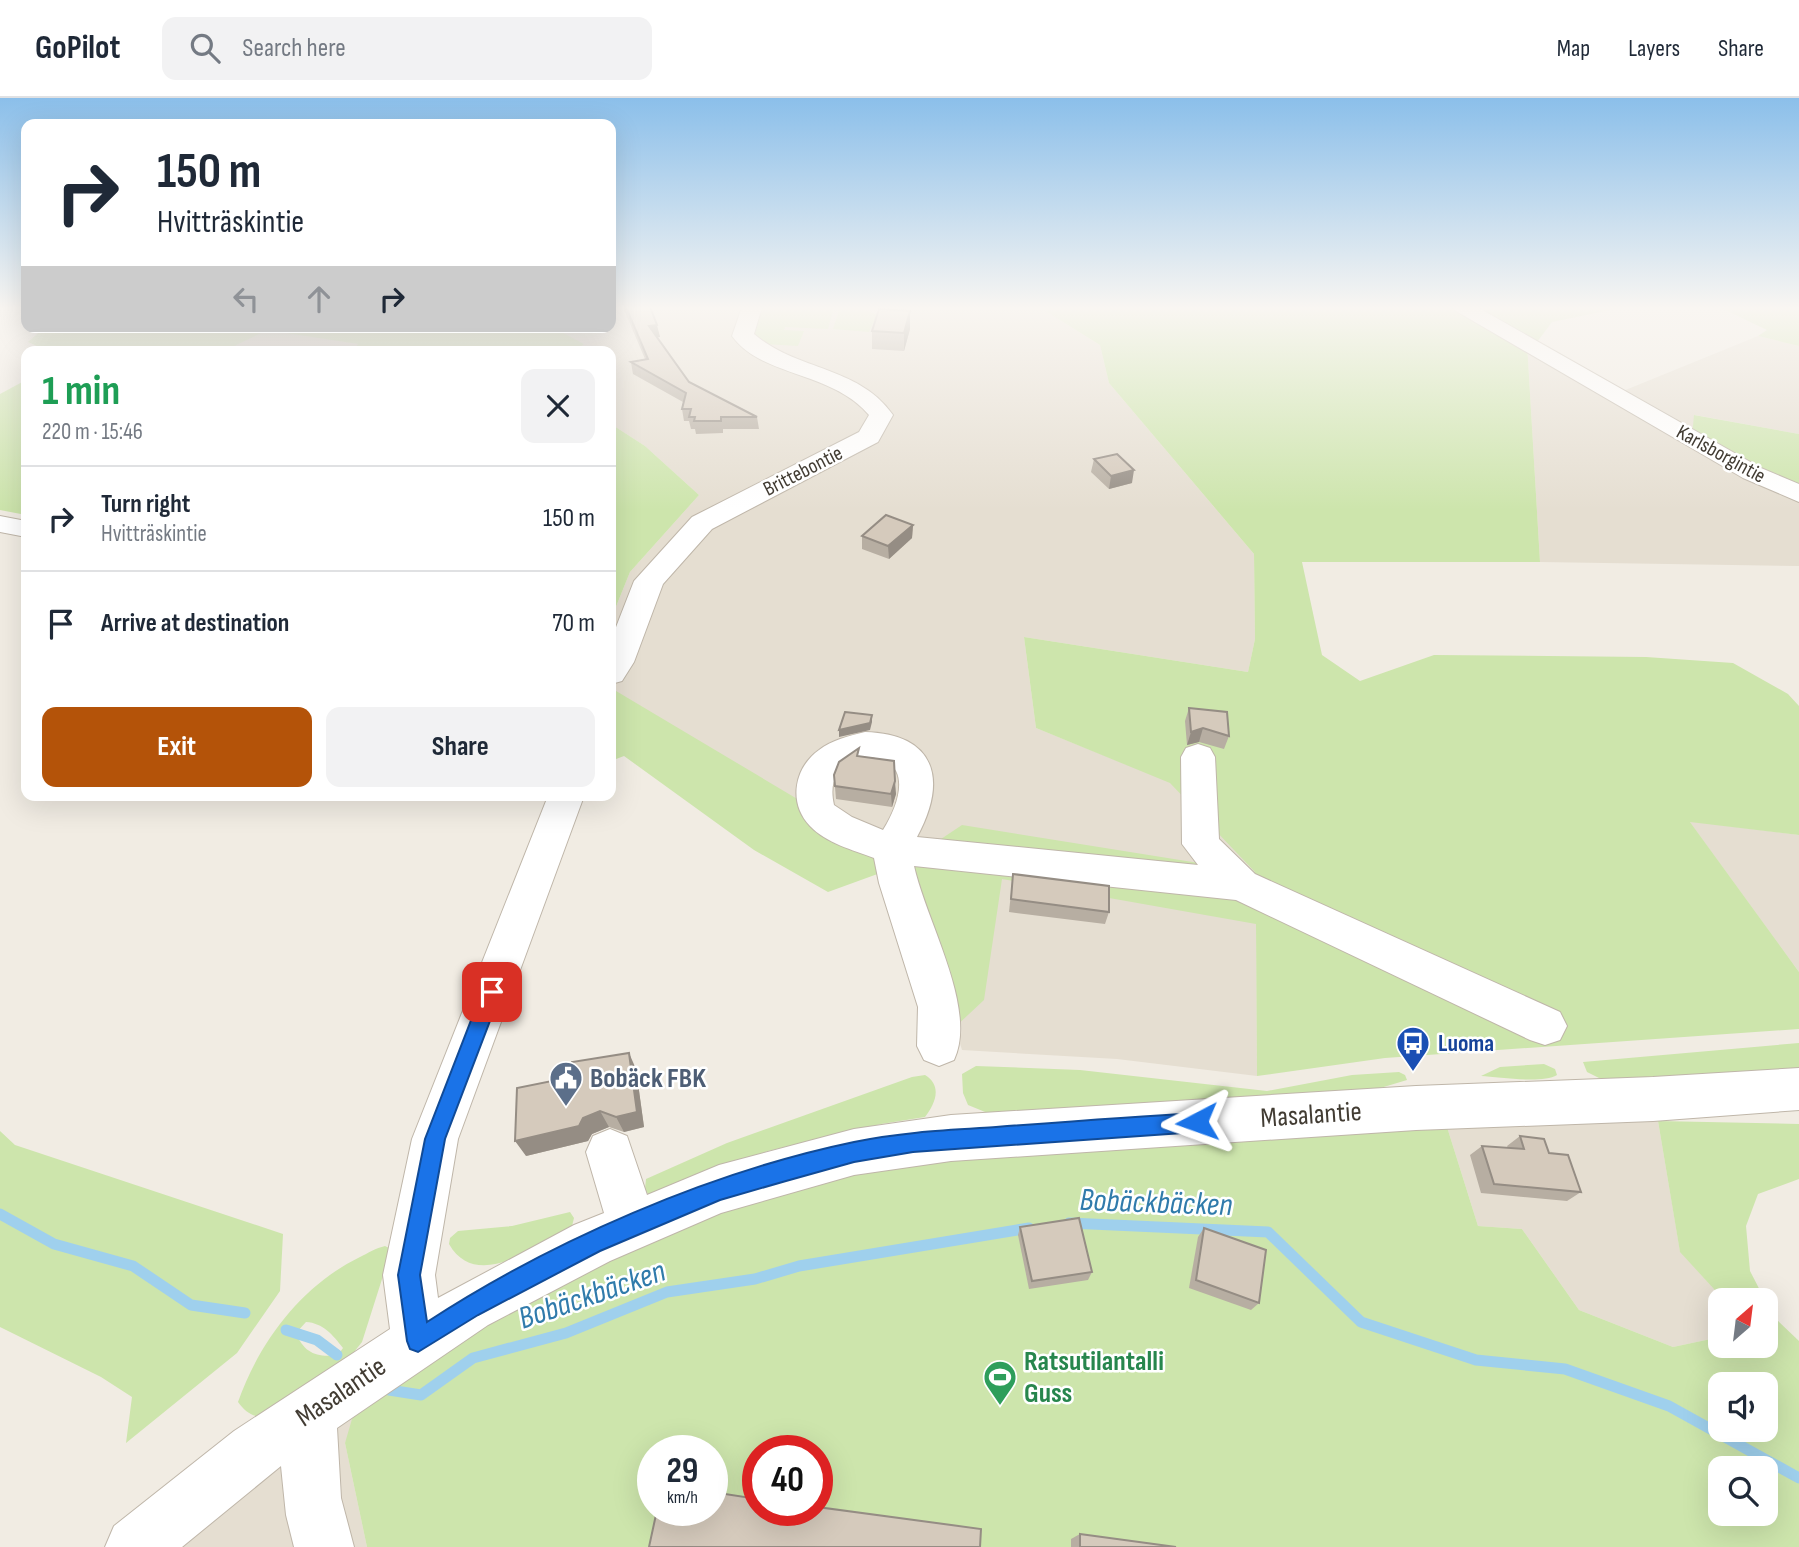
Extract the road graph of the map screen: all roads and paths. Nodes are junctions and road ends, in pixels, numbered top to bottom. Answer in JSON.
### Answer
{"nodes":[{"id":1,"x":821,"y":375,"type":"edge"},
{"id":2,"x":1581,"y":375,"type":"edge"},
{"id":3,"x":1799,"y":494,"type":"edge"},
{"id":4,"x":0,"y":524,"type":"edge"},
{"id":5,"x":21,"y":528,"type":"edge"},
{"id":6,"x":616,"y":665,"type":"edge"},
{"id":7,"x":1198,"y":757,"type":"dead end"},
{"id":8,"x":564,"y":801,"type":"edge"},
{"id":9,"x":1241,"y":885,"type":"junction"},
{"id":10,"x":1545,"y":1026,"type":"dead end"},
{"id":11,"x":939,"y":1046,"type":"dead end"},
{"id":12,"x":1799,"y":1089,"type":"edge"},
{"id":13,"x":610,"y":1152,"type":"dead end"},
{"id":14,"x":632,"y":1226,"type":"junction"},
{"id":15,"x":418,"y":1341,"type":"junction"},
{"id":16,"x":309,"y":1415,"type":"junction"},
{"id":17,"x":135,"y":1547,"type":"edge"},
{"id":18,"x":324,"y":1547,"type":"edge"}],
"edges":[{"from":1,"to":6,"type":"street","name":"Brittebontie"},
{"from":2,"to":3,"type":"street","name":"Karlsborgintie"},
{"from":4,"to":5,"type":"street"},
{"from":7,"to":9,"type":"street"},
{"from":8,"to":15,"type":"street"},
{"from":9,"to":10,"type":"street"},
{"from":9,"to":11,"type":"street"},
{"from":12,"to":14,"type":"street","name":"Masalantie"},
{"from":13,"to":14,"type":"street"},
{"from":14,"to":15,"type":"street","name":"Masalantie"},
{"from":15,"to":16,"type":"street","name":"Masalantie"},
{"from":16,"to":17,"type":"street","name":"Masalantie"},
{"from":16,"to":18,"type":"street"}]}
